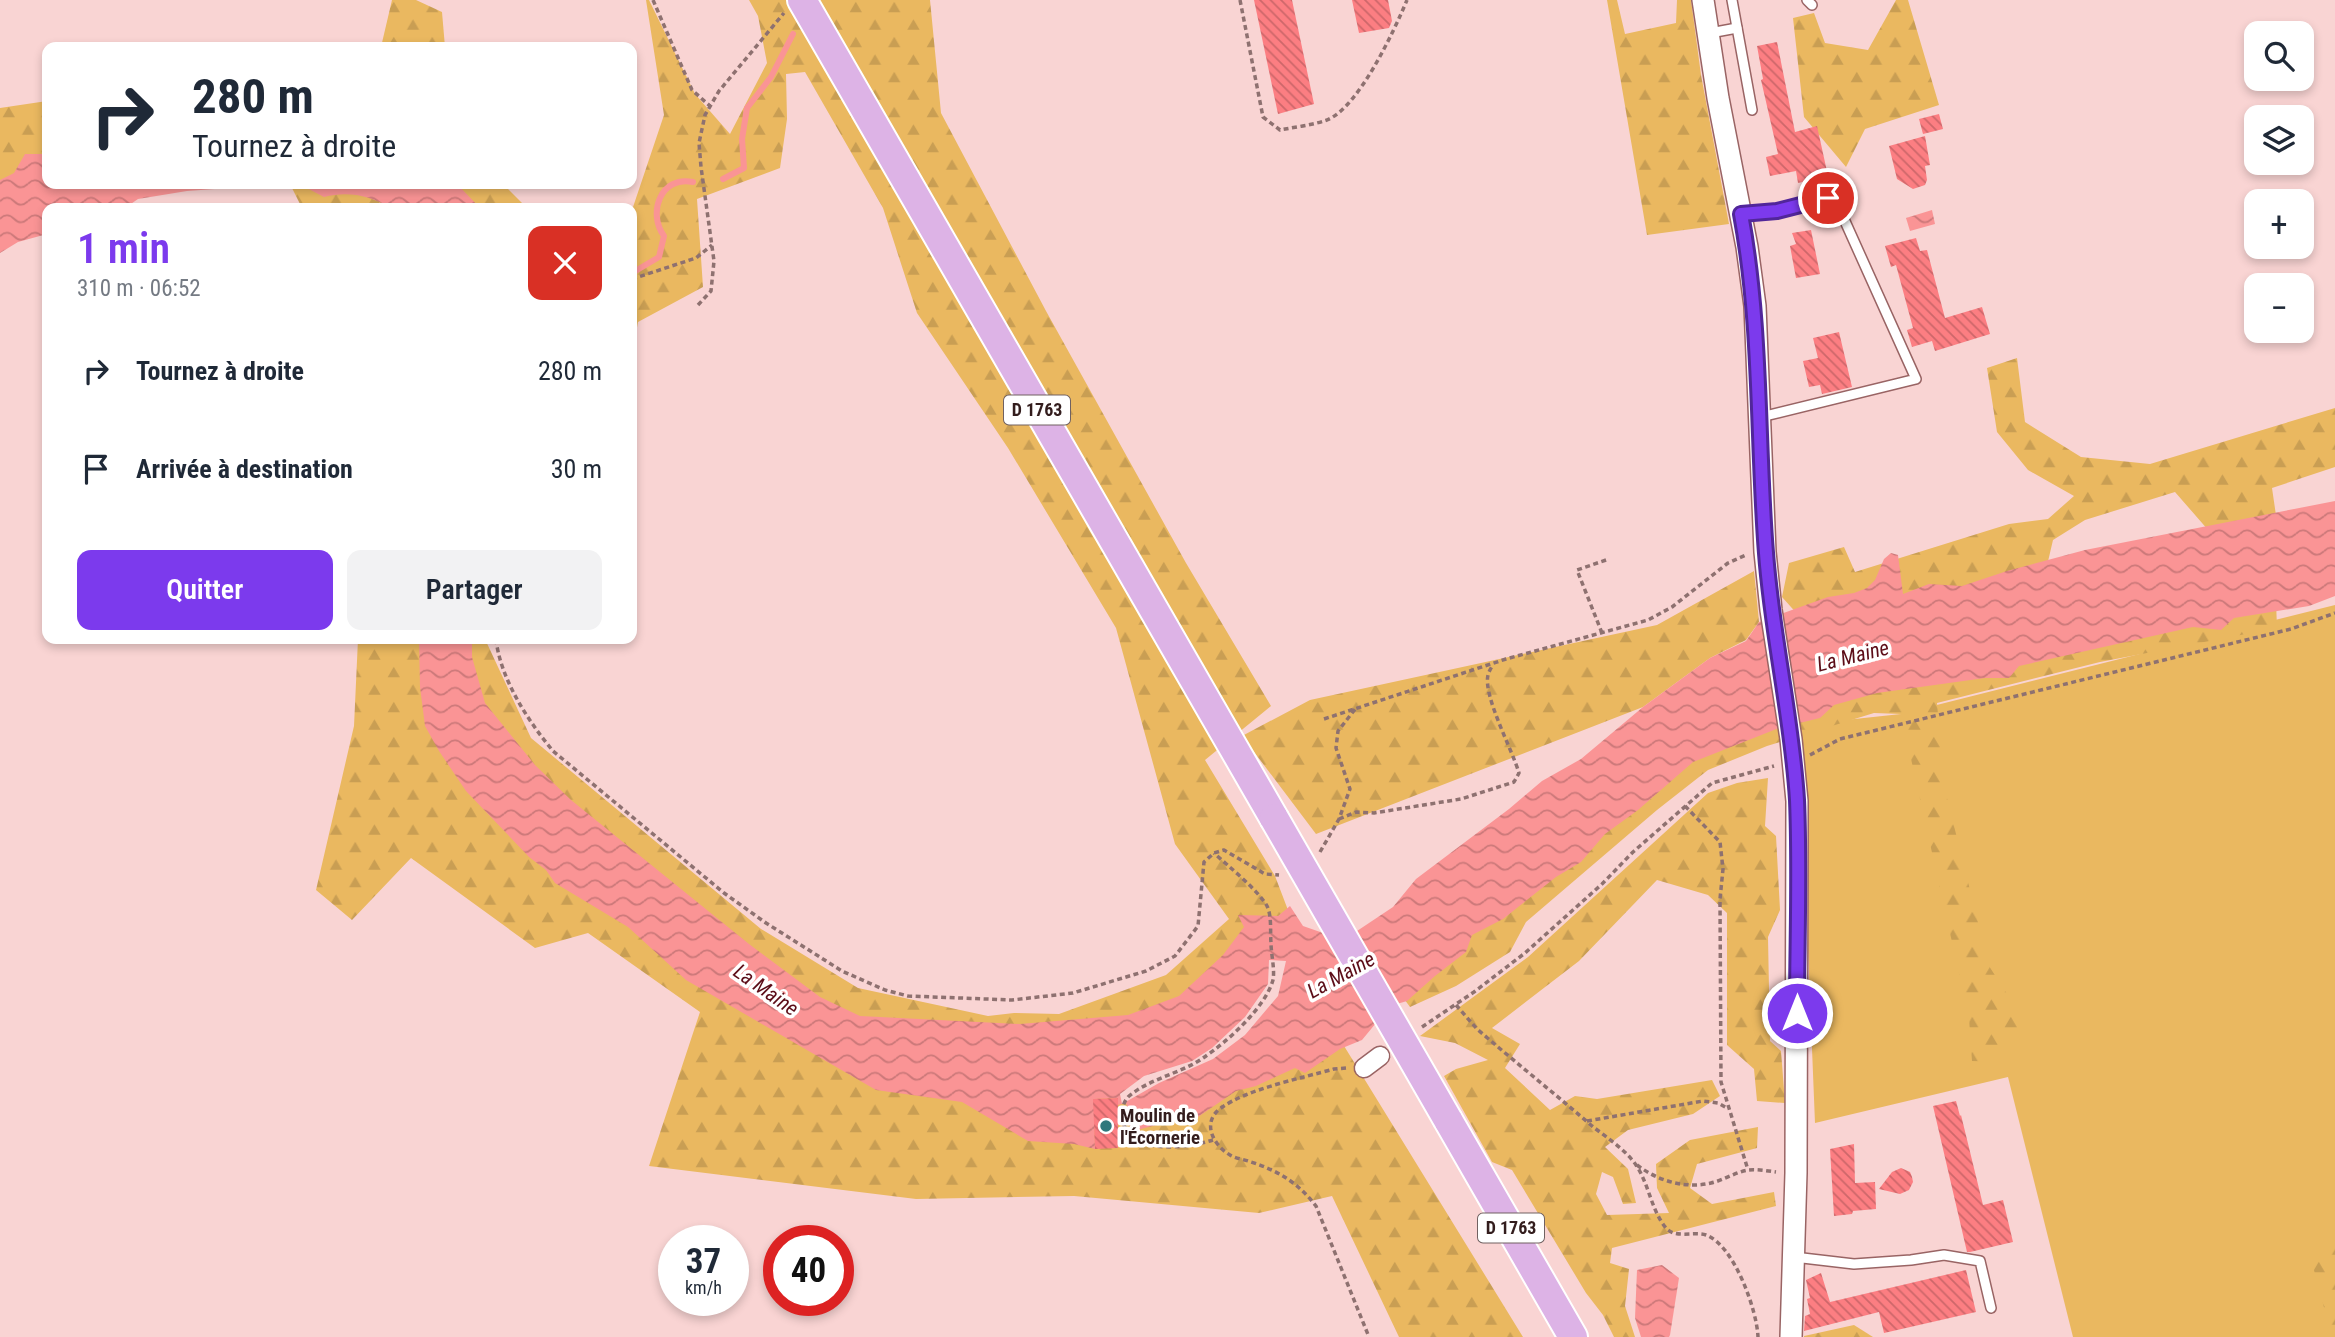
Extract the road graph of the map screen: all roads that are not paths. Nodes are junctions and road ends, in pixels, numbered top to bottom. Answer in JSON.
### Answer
{"nodes":[{"id":1,"x":1703,"y":0,"type":"edge"},
{"id":2,"x":1732,"y":0,"type":"edge"},
{"id":3,"x":794,"y":6,"type":"edge"},
{"id":4,"x":1737,"y":27,"type":"junction"},
{"id":5,"x":1708,"y":33,"type":"junction"},
{"id":6,"x":1752,"y":110,"type":"dead end"},
{"id":7,"x":1741,"y":214,"type":"junction"},
{"id":8,"x":1759,"y":418,"type":"junction"},
{"id":9,"x":1380,"y":1056,"type":"dead end"},
{"id":10,"x":1364,"y":1068,"type":"road end"},
{"id":11,"x":1793,"y":1257,"type":"junction"},
{"id":12,"x":1991,"y":1308,"type":"dead end"},
{"id":13,"x":1573,"y":1337,"type":"edge"},
{"id":14,"x":1791,"y":1337,"type":"edge"}],
"edges":[{"from":1,"to":5,"type":"street"},
{"from":2,"to":4,"type":"lane"},
{"from":3,"to":13,"type":"main road","number":"D 1763","bridge":true},
{"from":4,"to":5,"type":"lane"},
{"from":4,"to":6,"type":"lane"},
{"from":5,"to":7,"type":"street"},
{"from":7,"to":8,"type":"street"},
{"from":7,"to":8,"type":"lane"},
{"from":8,"to":11,"type":"street"},
{"from":9,"to":10,"type":"street"},
{"from":11,"to":12,"type":"lane"},
{"from":11,"to":14,"type":"street"}]}
